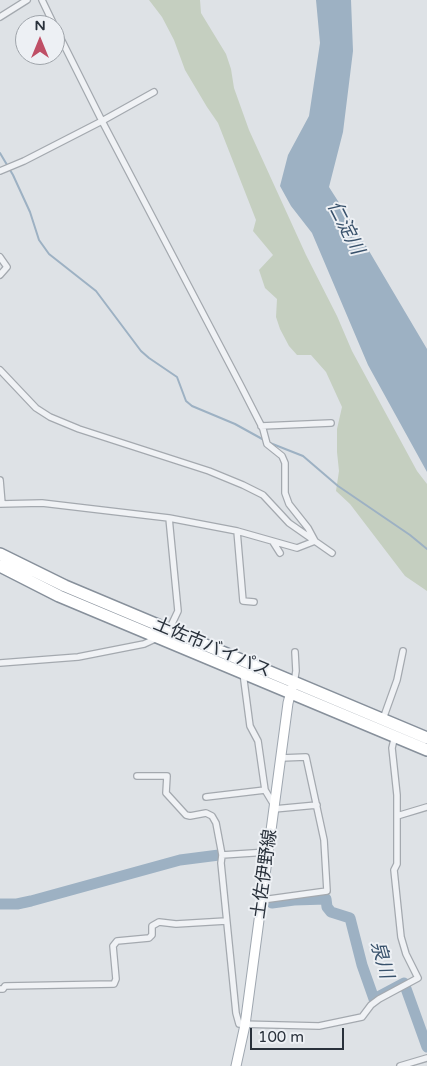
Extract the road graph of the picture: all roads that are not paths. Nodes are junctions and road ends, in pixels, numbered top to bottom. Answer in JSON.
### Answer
{"nodes":[{"id":1,"x":27,"y":0,"type":"edge"},
{"id":2,"x":42,"y":0,"type":"edge"},
{"id":3,"x":50,"y":15,"type":"edge"},
{"id":4,"x":0,"y":17,"type":"edge"},
{"id":5,"x":65,"y":46,"type":"edge"},
{"id":6,"x":154,"y":92,"type":"dead end"},
{"id":7,"x":102,"y":121,"type":"junction"},
{"id":8,"x":0,"y":171,"type":"edge"},
{"id":9,"x":0,"y":257,"type":"edge"},
{"id":10,"x":0,"y":275,"type":"edge"},
{"id":11,"x":0,"y":370,"type":"edge"},
{"id":12,"x":330,"y":423,"type":"dead end"},
{"id":13,"x":262,"y":426,"type":"junction"},
{"id":14,"x":0,"y":480,"type":"edge"},
{"id":15,"x":1,"y":504,"type":"edge"},
{"id":16,"x":170,"y":518,"type":"junction"},
{"id":17,"x":237,"y":531,"type":"junction"},
{"id":18,"x":315,"y":541,"type":"junction"},
{"id":19,"x":272,"y":542,"type":"junction"},
{"id":20,"x":280,"y":553,"type":"dead end"},
{"id":21,"x":332,"y":553,"type":"dead end"},
{"id":22,"x":0,"y":554,"type":"edge"},
{"id":23,"x":0,"y":566,"type":"edge"},
{"id":24,"x":254,"y":602,"type":"dead end"},
{"id":25,"x":170,"y":630,"type":"junction"},
{"id":26,"x":159,"y":638,"type":"junction"},
{"id":27,"x":403,"y":651,"type":"dead end"},
{"id":28,"x":295,"y":652,"type":"dead end"},
{"id":29,"x":0,"y":663,"type":"edge"},
{"id":30,"x":243,"y":673,"type":"junction"},
{"id":31,"x":292,"y":688,"type":"junction"},
{"id":32,"x":383,"y":719,"type":"junction"},
{"id":33,"x":396,"y":731,"type":"junction"},
{"id":34,"x":427,"y":738,"type":"edge"},
{"id":35,"x":427,"y":750,"type":"edge"},
{"id":36,"x":281,"y":758,"type":"junction"},
{"id":37,"x":137,"y":776,"type":"dead end"},
{"id":38,"x":265,"y":790,"type":"junction"},
{"id":39,"x":206,"y":797,"type":"dead end"},
{"id":40,"x":317,"y":805,"type":"junction"},
{"id":41,"x":427,"y":806,"type":"edge"},
{"id":42,"x":274,"y":807,"type":"junction"},
{"id":43,"x":397,"y":816,"type":"junction"},
{"id":44,"x":268,"y":852,"type":"junction"},
{"id":45,"x":222,"y":855,"type":"junction"},
{"id":46,"x":262,"y":900,"type":"junction"},
{"id":47,"x":226,"y":921,"type":"junction"},
{"id":48,"x":0,"y":989,"type":"edge"},
{"id":49,"x":245,"y":1025,"type":"junction"},
{"id":50,"x":427,"y":1058,"type":"edge"},
{"id":51,"x":236,"y":1066,"type":"edge"},
{"id":52,"x":400,"y":1066,"type":"edge"}],
"edges":[{"from":1,"to":4,"type":"street"},
{"from":2,"to":3,"type":"street"},
{"from":5,"to":7,"type":"street"},
{"from":6,"to":7,"type":"street"},
{"from":7,"to":8,"type":"street"},
{"from":7,"to":13,"type":"street"},
{"from":9,"to":10,"type":"street"},
{"from":11,"to":18,"type":"street"},
{"from":12,"to":13,"type":"street"},
{"from":13,"to":18,"type":"street"},
{"from":14,"to":15,"type":"street"},
{"from":15,"to":16,"type":"street"},
{"from":16,"to":17,"type":"street"},
{"from":16,"to":25,"type":"street"},
{"from":17,"to":19,"type":"street"},
{"from":17,"to":24,"type":"street"},
{"from":18,"to":19,"type":"street"},
{"from":18,"to":21,"type":"street"},
{"from":19,"to":20,"type":"street"},
{"from":22,"to":25,"type":"highway","name":"土佐市バイパス"},
{"from":23,"to":26,"type":"highway","name":"土佐市バイパス"},
{"from":25,"to":26,"type":"street"},
{"from":25,"to":31,"type":"highway","name":"土佐市バイパス"},
{"from":26,"to":29,"type":"street"},
{"from":26,"to":30,"type":"highway","name":"土佐市バイパス"},
{"from":27,"to":32,"type":"street"},
{"from":28,"to":31,"type":"street"},
{"from":30,"to":31,"type":"highway","name":"土佐市バイパス"},
{"from":30,"to":38,"type":"street"},
{"from":31,"to":32,"type":"highway","name":"土佐市バイパス"},
{"from":31,"to":33,"type":"highway","name":"土佐市バイパス"},
{"from":31,"to":36,"type":"main road","name":"土佐伊野線"},
{"from":32,"to":33,"type":"highway","name":"土佐市バイパス"},
{"from":33,"to":34,"type":"highway","name":"土佐市バイパス"},
{"from":33,"to":35,"type":"highway","name":"土佐市バイパス"},
{"from":33,"to":43,"type":"street"},
{"from":36,"to":40,"type":"street"},
{"from":36,"to":42,"type":"main road","name":"土佐伊野線"},
{"from":37,"to":45,"type":"street"},
{"from":38,"to":39,"type":"street"},
{"from":38,"to":42,"type":"street"},
{"from":40,"to":42,"type":"street"},
{"from":40,"to":46,"type":"street"},
{"from":41,"to":43,"type":"street"},
{"from":42,"to":44,"type":"main road","name":"土佐伊野線"},
{"from":43,"to":49,"type":"street"},
{"from":44,"to":45,"type":"street"},
{"from":44,"to":46,"type":"main road","name":"土佐伊野線"},
{"from":45,"to":47,"type":"street"},
{"from":46,"to":49,"type":"main road","name":"土佐伊野線"},
{"from":47,"to":48,"type":"street"},
{"from":47,"to":49,"type":"street"},
{"from":49,"to":51,"type":"main road","name":"土佐伊野線"},
{"from":50,"to":52,"type":"street"}]}
